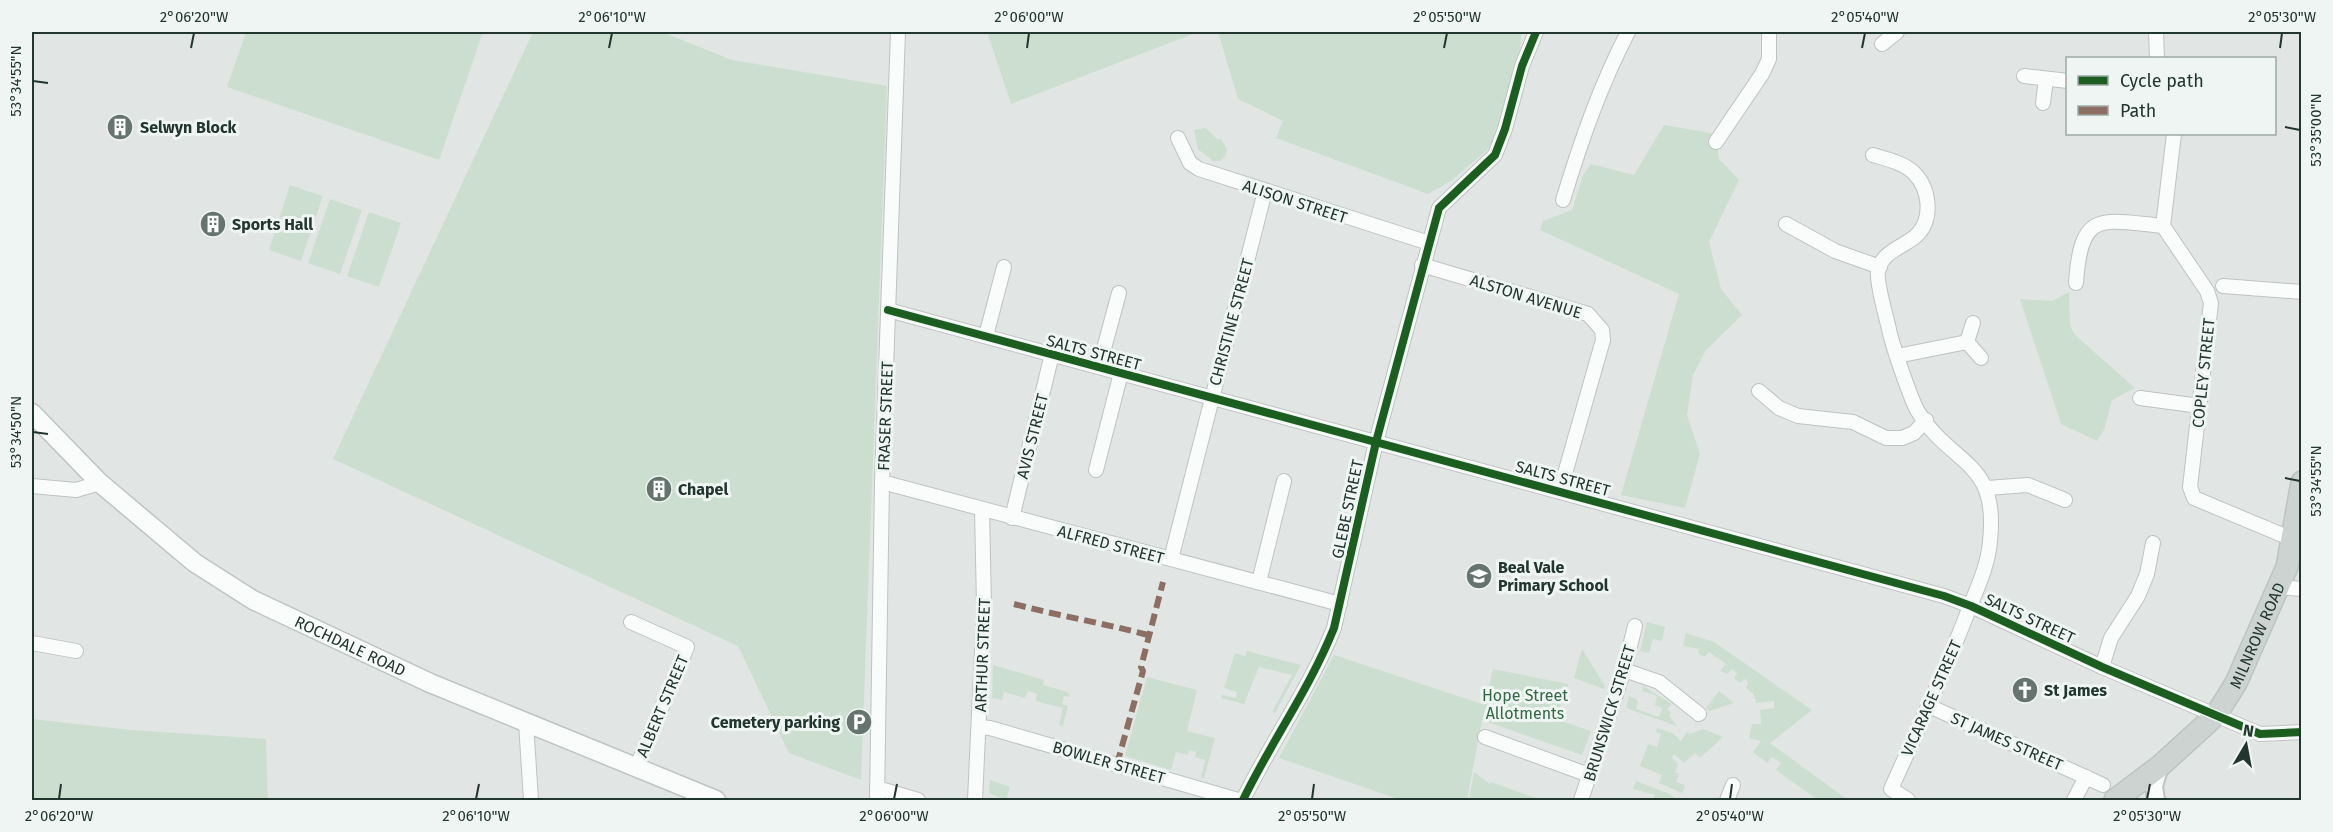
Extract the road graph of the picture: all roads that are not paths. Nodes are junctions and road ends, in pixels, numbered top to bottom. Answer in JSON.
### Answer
{"nodes":[{"id":1,"x":898,"y":32,"type":"edge"},
{"id":2,"x":1536,"y":32,"type":"edge"},
{"id":3,"x":1628,"y":32,"type":"edge"},
{"id":4,"x":1769,"y":32,"type":"edge"},
{"id":5,"x":1897,"y":32,"type":"edge"},
{"id":6,"x":2156,"y":32,"type":"edge"},
{"id":7,"x":1882,"y":44,"type":"dead end"},
{"id":8,"x":2157,"y":57,"type":"edge"},
{"id":9,"x":2024,"y":76,"type":"dead end"},
{"id":10,"x":2046,"y":78,"type":"junction"},
{"id":11,"x":2066,"y":81,"type":"edge"},
{"id":12,"x":2043,"y":103,"type":"dead end"},
{"id":13,"x":2174,"y":135,"type":"edge"},
{"id":14,"x":1179,"y":138,"type":"dead end"},
{"id":15,"x":1716,"y":142,"type":"dead end"},
{"id":16,"x":1873,"y":155,"type":"dead end"},
{"id":17,"x":1265,"y":191,"type":"junction"},
{"id":18,"x":1563,"y":200,"type":"dead end"},
{"id":19,"x":1786,"y":224,"type":"dead end"},
{"id":20,"x":2163,"y":226,"type":"junction"},
{"id":21,"x":1429,"y":243,"type":"junction"},
{"id":22,"x":1422,"y":266,"type":"junction"},
{"id":23,"x":1004,"y":267,"type":"dead end"},
{"id":24,"x":1880,"y":267,"type":"junction"},
{"id":25,"x":2076,"y":283,"type":"dead end"},
{"id":26,"x":2223,"y":286,"type":"dead end"},
{"id":27,"x":1119,"y":292,"type":"dead end"},
{"id":28,"x":2301,"y":292,"type":"edge"},
{"id":29,"x":888,"y":310,"type":"junction"},
{"id":30,"x":1973,"y":323,"type":"dead end"},
{"id":31,"x":986,"y":336,"type":"junction"},
{"id":32,"x":1967,"y":342,"type":"junction"},
{"id":33,"x":1052,"y":354,"type":"junction"},
{"id":34,"x":1898,"y":356,"type":"junction"},
{"id":35,"x":1981,"y":358,"type":"dead end"},
{"id":36,"x":1099,"y":367,"type":"junction"},
{"id":37,"x":1121,"y":373,"type":"junction"},
{"id":38,"x":1759,"y":390,"type":"dead end"},
{"id":39,"x":1211,"y":397,"type":"junction"},
{"id":40,"x":2140,"y":398,"type":"dead end"},
{"id":41,"x":2200,"y":406,"type":"junction"},
{"id":42,"x":32,"y":413,"type":"edge"},
{"id":43,"x":1926,"y":420,"type":"junction"},
{"id":44,"x":1376,"y":442,"type":"junction"},
{"id":45,"x":1096,"y":471,"type":"dead end"},
{"id":46,"x":1284,"y":481,"type":"dead end"},
{"id":47,"x":882,"y":482,"type":"junction"},
{"id":48,"x":2301,"y":482,"type":"edge"},
{"id":49,"x":100,"y":483,"type":"junction"},
{"id":50,"x":32,"y":486,"type":"edge"},
{"id":51,"x":1987,"y":488,"type":"junction"},
{"id":52,"x":1560,"y":491,"type":"junction"},
{"id":53,"x":2065,"y":500,"type":"dead end"},
{"id":54,"x":982,"y":510,"type":"junction"},
{"id":55,"x":1012,"y":518,"type":"junction"},
{"id":56,"x":2292,"y":538,"type":"junction"},
{"id":57,"x":2153,"y":543,"type":"dead end"},
{"id":58,"x":1171,"y":559,"type":"junction"},
{"id":59,"x":1259,"y":582,"type":"junction"},
{"id":60,"x":2279,"y":587,"type":"junction"},
{"id":61,"x":2301,"y":589,"type":"edge"},
{"id":62,"x":1340,"y":604,"type":"junction"},
{"id":63,"x":1971,"y":606,"type":"junction"},
{"id":64,"x":632,"y":622,"type":"dead end"},
{"id":65,"x":1635,"y":626,"type":"dead end"},
{"id":66,"x":32,"y":643,"type":"edge"},
{"id":67,"x":76,"y":651,"type":"dead end"},
{"id":68,"x":2102,"y":667,"type":"junction"},
{"id":69,"x":1624,"y":670,"type":"junction"},
{"id":70,"x":1929,"y":706,"type":"junction"},
{"id":71,"x":1699,"y":714,"type":"dead end"},
{"id":72,"x":2216,"y":715,"type":"junction"},
{"id":73,"x":526,"y":723,"type":"junction"},
{"id":74,"x":980,"y":728,"type":"junction"},
{"id":75,"x":2301,"y":732,"type":"edge"},
{"id":76,"x":1485,"y":737,"type":"dead end"},
{"id":77,"x":638,"y":766,"type":"junction"},
{"id":78,"x":2160,"y":766,"type":"junction"},
{"id":79,"x":1589,"y":775,"type":"junction"},
{"id":80,"x":2086,"y":777,"type":"junction"},
{"id":81,"x":1733,"y":785,"type":"dead end"},
{"id":82,"x":877,"y":794,"type":"edge"},
{"id":83,"x":2120,"y":794,"type":"edge"},
{"id":84,"x":1727,"y":800,"type":"edge"},
{"id":85,"x":531,"y":801,"type":"edge"},
{"id":86,"x":716,"y":801,"type":"edge"},
{"id":87,"x":918,"y":801,"type":"edge"},
{"id":88,"x":975,"y":801,"type":"edge"},
{"id":89,"x":1238,"y":801,"type":"edge"},
{"id":90,"x":1243,"y":801,"type":"edge"},
{"id":91,"x":1581,"y":801,"type":"edge"},
{"id":92,"x":1908,"y":801,"type":"edge"},
{"id":93,"x":2074,"y":801,"type":"edge"},
{"id":94,"x":2156,"y":801,"type":"edge"}],
"edges":[{"from":1,"to":29,"type":"street","name":"FRASER STREET"},
{"from":2,"to":21,"type":"street","name":"GLEBE STREET"},
{"from":3,"to":18,"type":"street"},
{"from":4,"to":15,"type":"street"},
{"from":5,"to":7,"type":"street"},
{"from":6,"to":8,"type":"street"},
{"from":9,"to":10,"type":"street"},
{"from":10,"to":11,"type":"street"},
{"from":10,"to":12,"type":"street"},
{"from":13,"to":20,"type":"street"},
{"from":14,"to":17,"type":"street","name":"ALISON STREET"},
{"from":16,"to":24,"type":"street"},
{"from":17,"to":21,"type":"street","name":"ALISON STREET"},
{"from":17,"to":39,"type":"street","name":"CHRISTINE STREET"},
{"from":19,"to":24,"type":"street"},
{"from":20,"to":25,"type":"street"},
{"from":20,"to":41,"type":"street","name":"COPLEY STREET"},
{"from":21,"to":22,"type":"street","name":"GLEBE STREET"},
{"from":22,"to":44,"type":"street","name":"GLEBE STREET"},
{"from":22,"to":52,"type":"street","name":"ALSTON AVENUE"},
{"from":23,"to":31,"type":"street"},
{"from":24,"to":34,"type":"street"},
{"from":26,"to":28,"type":"street"},
{"from":27,"to":36,"type":"street"},
{"from":29,"to":31,"type":"street","name":"SALTS STREET"},
{"from":29,"to":47,"type":"street","name":"FRASER STREET"},
{"from":30,"to":32,"type":"street"},
{"from":31,"to":33,"type":"street","name":"SALTS STREET"},
{"from":32,"to":34,"type":"street"},
{"from":32,"to":35,"type":"street"},
{"from":33,"to":36,"type":"street","name":"SALTS STREET"},
{"from":33,"to":55,"type":"street","name":"AVIS STREET"},
{"from":34,"to":43,"type":"street"},
{"from":36,"to":37,"type":"street","name":"SALTS STREET"},
{"from":37,"to":39,"type":"street","name":"SALTS STREET"},
{"from":37,"to":45,"type":"street"},
{"from":38,"to":43,"type":"street"},
{"from":39,"to":44,"type":"street","name":"SALTS STREET"},
{"from":39,"to":58,"type":"street","name":"CHRISTINE STREET"},
{"from":40,"to":41,"type":"street"},
{"from":41,"to":56,"type":"street","name":"COPLEY STREET"},
{"from":42,"to":49,"type":"main road","name":"ROCHDALE ROAD"},
{"from":43,"to":51,"type":"street"},
{"from":44,"to":52,"type":"street","name":"SALTS STREET"},
{"from":44,"to":62,"type":"street","name":"GLEBE STREET"},
{"from":46,"to":59,"type":"street"},
{"from":47,"to":54,"type":"street","name":"ALFRED STREET"},
{"from":47,"to":82,"type":"street","name":"FRASER STREET"},
{"from":48,"to":56,"type":"main road","name":"MILNROW ROAD"},
{"from":49,"to":50,"type":"street"},
{"from":49,"to":73,"type":"main road","name":"ROCHDALE ROAD"},
{"from":51,"to":53,"type":"street"},
{"from":51,"to":63,"type":"street","name":"VICARAGE STREET"},
{"from":52,"to":63,"type":"street","name":"SALTS STREET"},
{"from":54,"to":55,"type":"street","name":"ALFRED STREET"},
{"from":54,"to":74,"type":"street","name":"ARTHUR STREET"},
{"from":55,"to":58,"type":"street","name":"ALFRED STREET"},
{"from":56,"to":60,"type":"main road","name":"MILNROW ROAD"},
{"from":57,"to":68,"type":"street"},
{"from":58,"to":59,"type":"street","name":"ALFRED STREET"},
{"from":59,"to":62,"type":"street","name":"ALFRED STREET"},
{"from":60,"to":61,"type":"street"},
{"from":60,"to":72,"type":"main road","name":"MILNROW ROAD"},
{"from":62,"to":90,"type":"street","name":"GLEBE STREET"},
{"from":63,"to":68,"type":"street","name":"SALTS STREET"},
{"from":63,"to":70,"type":"street","name":"VICARAGE STREET"},
{"from":64,"to":77,"type":"street","name":"ALBERT STREET"},
{"from":65,"to":69,"type":"street","name":"BRUNSWICK STREET"},
{"from":66,"to":67,"type":"street"},
{"from":68,"to":72,"type":"street","name":"SALTS STREET"},
{"from":69,"to":71,"type":"street"},
{"from":69,"to":79,"type":"street","name":"BRUNSWICK STREET"},
{"from":70,"to":80,"type":"street","name":"ST JAMES STREET"},
{"from":70,"to":92,"type":"street","name":"VICARAGE STREET"},
{"from":72,"to":75,"type":"street","name":"SALTS STREET"},
{"from":72,"to":78,"type":"main road","name":"MILNROW ROAD"},
{"from":73,"to":77,"type":"main road","name":"ROCHDALE ROAD"},
{"from":73,"to":85,"type":"street"},
{"from":74,"to":88,"type":"street","name":"ARTHUR STREET"},
{"from":74,"to":89,"type":"street","name":"BOWLER STREET"},
{"from":76,"to":79,"type":"street"},
{"from":77,"to":86,"type":"main road","name":"ROCHDALE ROAD"},
{"from":78,"to":83,"type":"main road","name":"MILNROW ROAD"},
{"from":78,"to":94,"type":"street"},
{"from":79,"to":91,"type":"street","name":"BRUNSWICK STREET"},
{"from":80,"to":83,"type":"street","name":"ST JAMES STREET"},
{"from":80,"to":93,"type":"street"},
{"from":81,"to":84,"type":"street"},
{"from":82,"to":87,"type":"street"}]}
